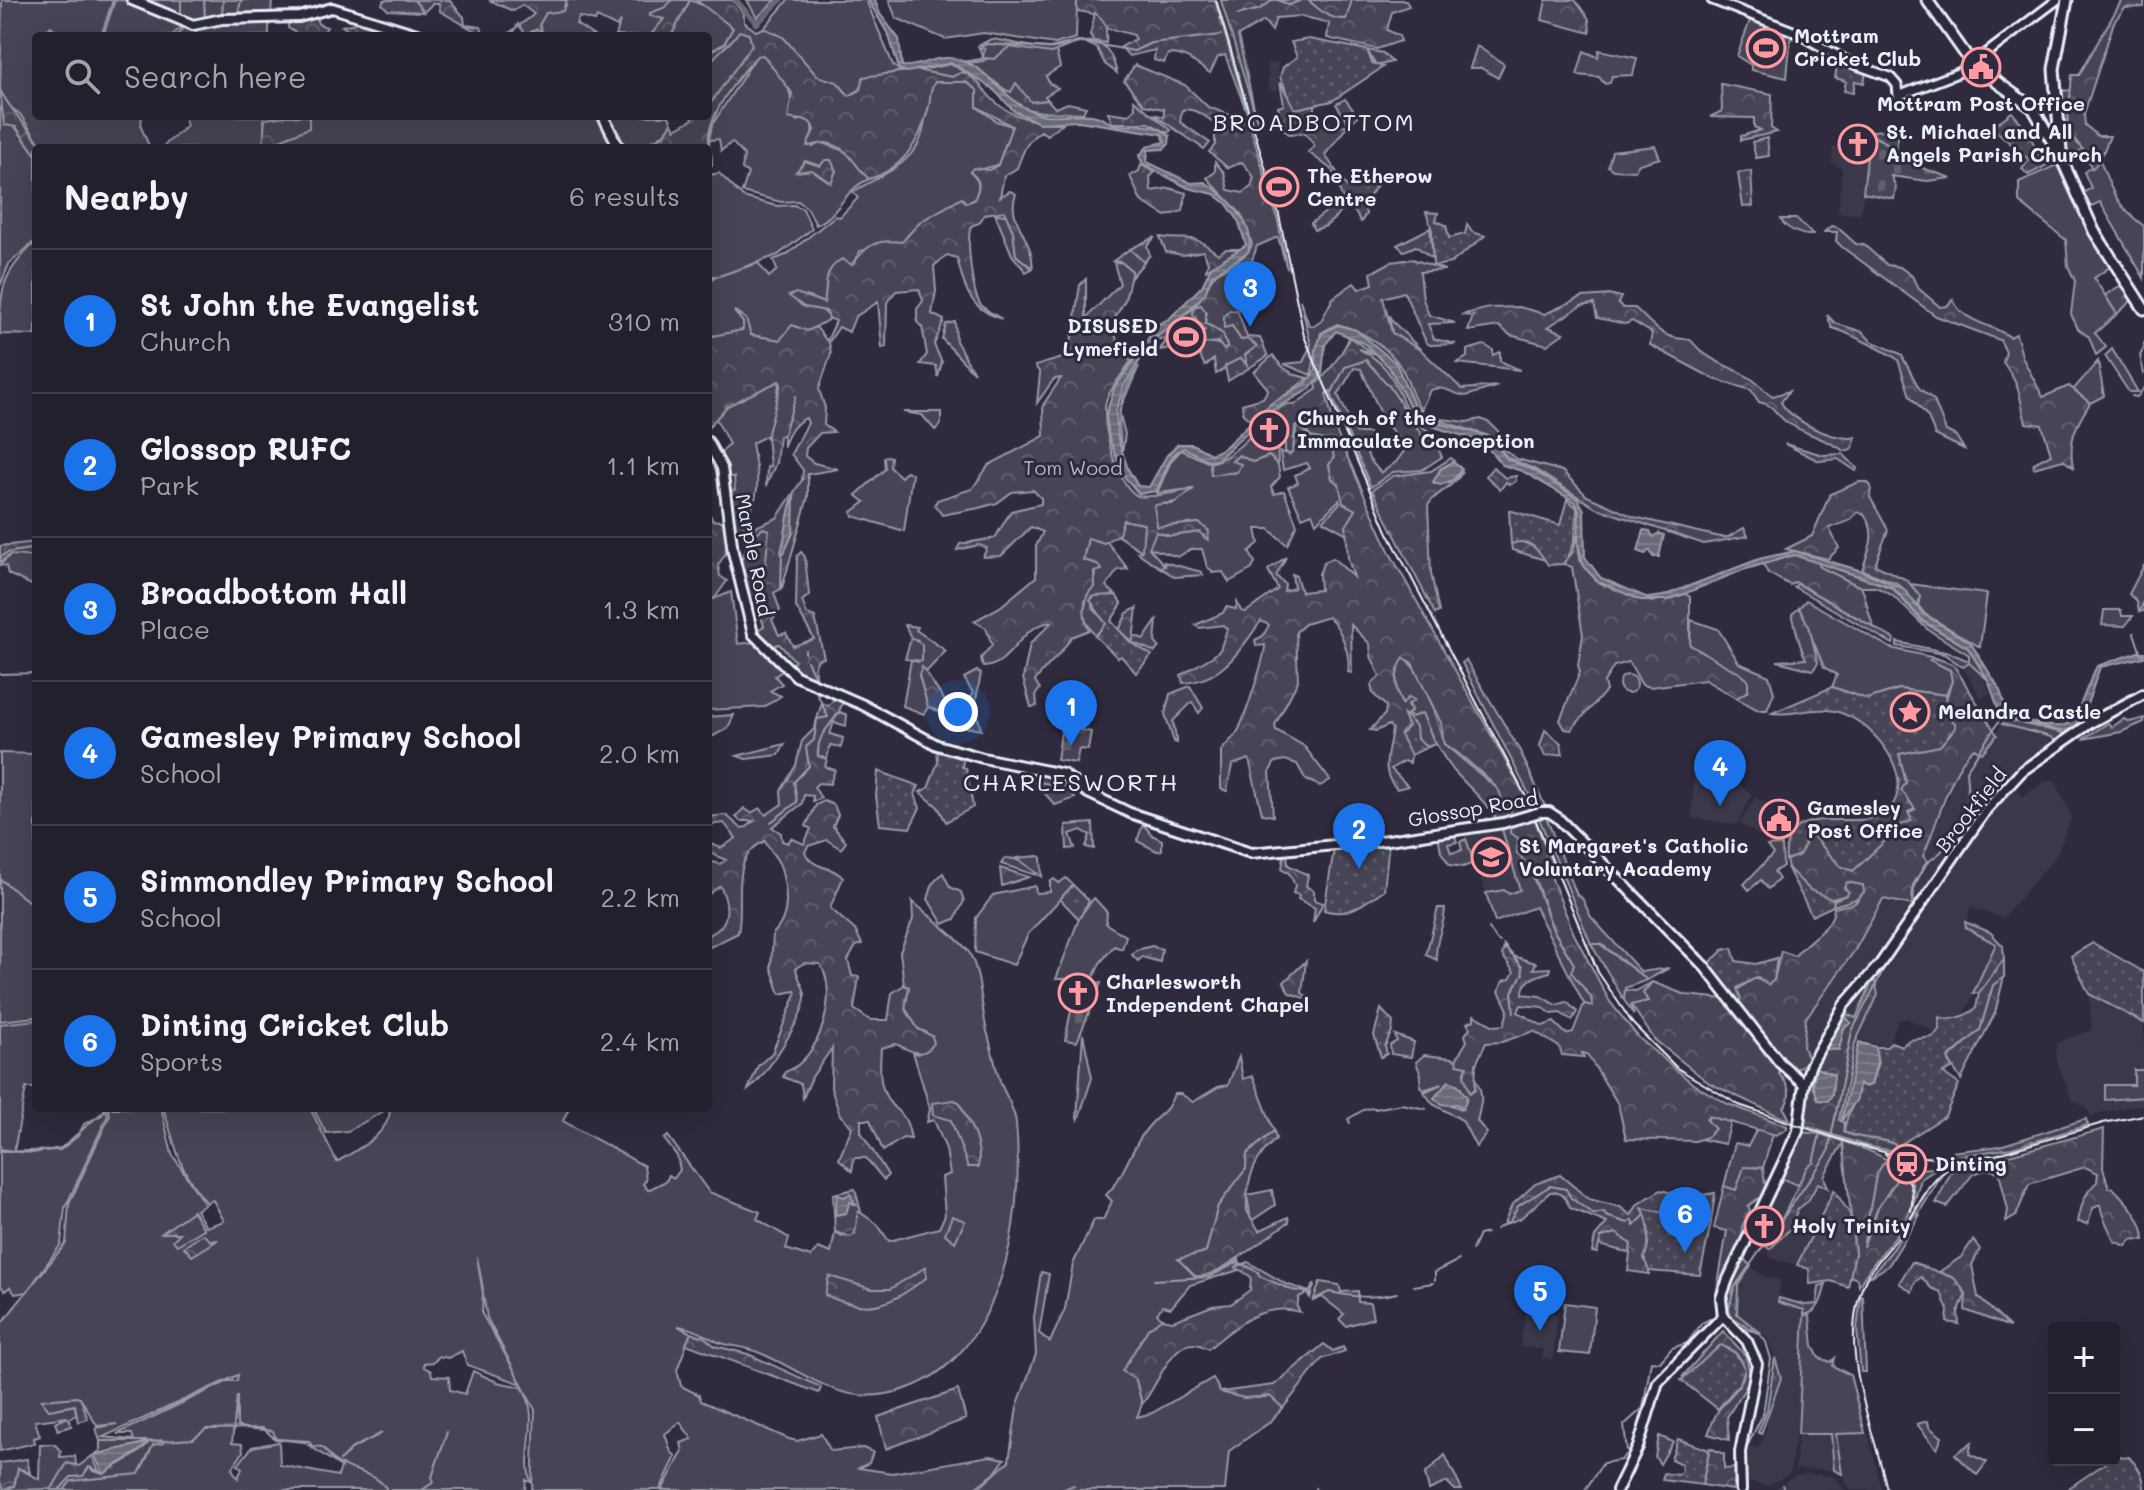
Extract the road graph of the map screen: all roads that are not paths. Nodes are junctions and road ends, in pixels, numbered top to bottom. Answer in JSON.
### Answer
{"nodes":[{"id":1,"x":132,"y":0,"type":"edge"},
{"id":2,"x":1712,"y":0,"type":"edge"},
{"id":3,"x":1927,"y":0,"type":"edge"},
{"id":4,"x":2057,"y":0,"type":"edge"},
{"id":5,"x":2067,"y":0,"type":"edge"},
{"id":6,"x":410,"y":32,"type":"edge"},
{"id":7,"x":1973,"y":65,"type":"junction"},
{"id":8,"x":605,"y":120,"type":"edge"},
{"id":9,"x":617,"y":144,"type":"edge"},
{"id":10,"x":2057,"y":152,"type":"junction"},
{"id":11,"x":2144,"y":309,"type":"edge"},
{"id":12,"x":712,"y":449,"type":"edge"},
{"id":13,"x":2144,"y":694,"type":"edge"},
{"id":14,"x":1088,"y":793,"type":"joint"},
{"id":15,"x":1804,"y":1084,"type":"junction"},
{"id":16,"x":1723,"y":1316,"type":"junction"},
{"id":17,"x":1617,"y":1490,"type":"edge"},
{"id":18,"x":1741,"y":1490,"type":"edge"}],
"edges":[{"from":1,"to":6,"type":"main road"},
{"from":2,"to":7,"type":"main road"},
{"from":3,"to":7,"type":"highway"},
{"from":4,"to":7,"type":"main road"},
{"from":5,"to":10,"type":"highway"},
{"from":7,"to":10,"type":"highway"},
{"from":8,"to":9,"type":"main road"},
{"from":10,"to":11,"type":"highway"},
{"from":12,"to":14,"type":"main road","name":"Marple Road"},
{"from":13,"to":15,"type":"main road","name":"Brookfield"},
{"from":14,"to":15,"type":"main road","name":"Glossop Road","bridge":true},
{"from":15,"to":16,"type":"main road","name":"Brookfield"},
{"from":16,"to":17,"type":"main road"},
{"from":16,"to":18,"type":"main road"}]}
